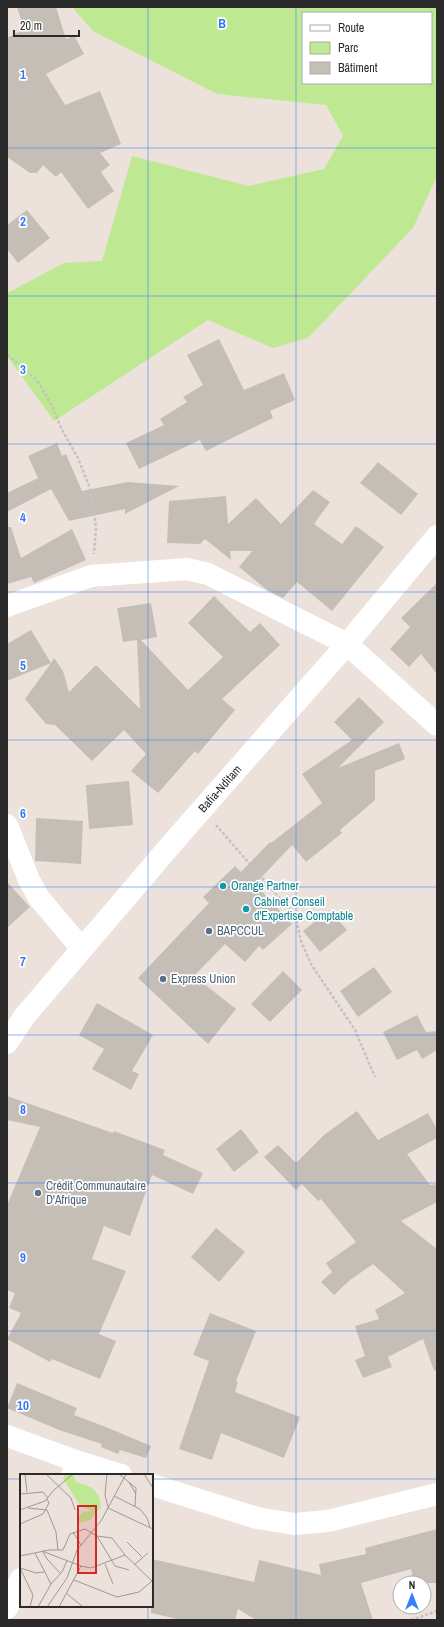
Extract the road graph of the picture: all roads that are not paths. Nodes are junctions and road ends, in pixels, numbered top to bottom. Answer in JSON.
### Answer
{"nodes":[{"id":1,"x":437,"y":536,"type":"edge"},
{"id":2,"x":7,"y":606,"type":"edge"},
{"id":3,"x":347,"y":644,"type":"junction"},
{"id":4,"x":437,"y":725,"type":"edge"},
{"id":5,"x":7,"y":825,"type":"edge"},
{"id":6,"x":82,"y":949,"type":"junction"},
{"id":7,"x":7,"y":1044,"type":"edge"},
{"id":8,"x":7,"y":1436,"type":"edge"},
{"id":9,"x":75,"y":1468,"type":"edge"},
{"id":10,"x":114,"y":1474,"type":"edge"},
{"id":11,"x":153,"y":1485,"type":"edge"},
{"id":12,"x":437,"y":1494,"type":"edge"},
{"id":13,"x":20,"y":1582,"type":"edge"},
{"id":14,"x":7,"y":1608,"type":"edge"}],
"edges":[{"from":1,"to":3,"type":"street","name":"Bafia-Nditam"},
{"from":2,"to":3,"type":"street"},
{"from":3,"to":4,"type":"street"},
{"from":3,"to":6,"type":"street","name":"Bafia-Nditam"},
{"from":5,"to":6,"type":"street"},
{"from":6,"to":7,"type":"street","name":"Bafia-Nditam"},
{"from":8,"to":9,"type":"street"},
{"from":9,"to":10,"type":"street"},
{"from":11,"to":12,"type":"street"},
{"from":13,"to":14,"type":"street"}]}
